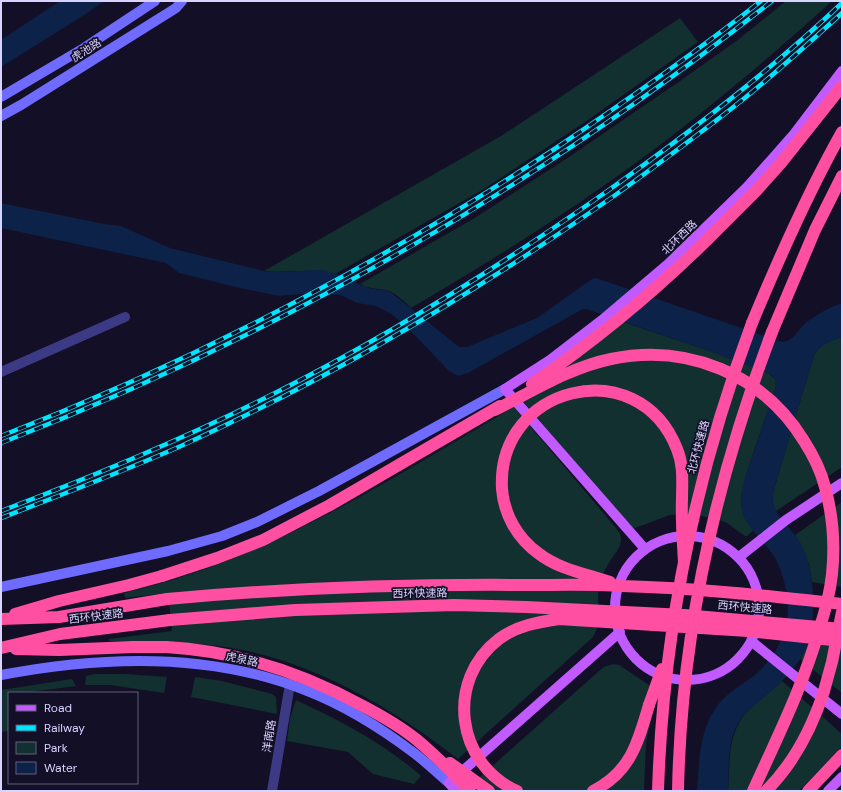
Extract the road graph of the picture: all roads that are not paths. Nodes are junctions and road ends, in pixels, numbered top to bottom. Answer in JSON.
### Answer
{"nodes":[{"id":1,"x":155,"y":1,"type":"edge"},
{"id":2,"x":182,"y":1,"type":"edge"},
{"id":3,"x":842,"y":71,"type":"edge"},
{"id":4,"x":842,"y":86,"type":"edge"},
{"id":5,"x":1,"y":97,"type":"edge"},
{"id":6,"x":1,"y":116,"type":"edge"},
{"id":7,"x":842,"y":132,"type":"edge"},
{"id":8,"x":842,"y":176,"type":"edge"},
{"id":9,"x":125,"y":317,"type":"dead end"},
{"id":10,"x":1,"y":372,"type":"edge"},
{"id":11,"x":505,"y":389,"type":"junction"},
{"id":12,"x":495,"y":410,"type":"junction"},
{"id":13,"x":842,"y":483,"type":"edge"},
{"id":14,"x":645,"y":549,"type":"junction"},
{"id":15,"x":739,"y":557,"type":"junction"},
{"id":16,"x":684,"y":563,"type":"junction"},
{"id":17,"x":621,"y":586,"type":"junction"},
{"id":18,"x":1,"y":587,"type":"edge"},
{"id":19,"x":842,"y":604,"type":"edge"},
{"id":20,"x":842,"y":612,"type":"edge"},
{"id":21,"x":1,"y":619,"type":"edge"},
{"id":22,"x":842,"y":629,"type":"edge"},
{"id":23,"x":620,"y":632,"type":"junction"},
{"id":24,"x":751,"y":640,"type":"junction"},
{"id":25,"x":842,"y":641,"type":"edge"},
{"id":26,"x":1,"y":649,"type":"edge"},
{"id":27,"x":669,"y":651,"type":"junction"},
{"id":28,"x":1,"y":675,"type":"edge"},
{"id":29,"x":290,"y":684,"type":"junction"},
{"id":30,"x":842,"y":714,"type":"edge"},
{"id":31,"x":416,"y":739,"type":"junction"},
{"id":32,"x":842,"y":755,"type":"edge"},
{"id":33,"x":842,"y":777,"type":"edge"},
{"id":34,"x":449,"y":783,"type":"junction"},
{"id":35,"x":272,"y":791,"type":"edge"},
{"id":36,"x":456,"y":791,"type":"edge"},
{"id":37,"x":470,"y":791,"type":"edge"},
{"id":38,"x":489,"y":791,"type":"edge"},
{"id":39,"x":517,"y":791,"type":"edge"},
{"id":40,"x":593,"y":791,"type":"edge"},
{"id":41,"x":658,"y":791,"type":"edge"},
{"id":42,"x":678,"y":791,"type":"edge"},
{"id":43,"x":753,"y":791,"type":"edge"},
{"id":44,"x":766,"y":791,"type":"edge"},
{"id":45,"x":808,"y":791,"type":"edge"},
{"id":46,"x":828,"y":791,"type":"edge"}],
"edges":[{"from":1,"to":5,"type":"street","name":"虎池路"},
{"from":2,"to":6,"type":"street","name":"虎池路"},
{"from":3,"to":11,"type":"main road","name":"北环西路"},
{"from":4,"to":12,"type":"highway","bridge":true},
{"from":7,"to":16,"type":"highway","name":"北环快速路","bridge":true},
{"from":8,"to":42,"type":"highway","bridge":true},
{"from":9,"to":10,"type":"street"},
{"from":11,"to":14,"type":"main road"},
{"from":11,"to":18,"type":"street"},
{"from":12,"to":21,"type":"highway","bridge":true},
{"from":12,"to":43,"type":"highway","bridge":true},
{"from":13,"to":15,"type":"main road"},
{"from":14,"to":15,"type":"main road"},
{"from":14,"to":23,"type":"main road"},
{"from":15,"to":24,"type":"main road"},
{"from":16,"to":17,"type":"highway","bridge":true},
{"from":16,"to":27,"type":"highway","name":"北环快速路","bridge":true},
{"from":17,"to":19,"type":"highway","name":"西环快速路","bridge":true},
{"from":17,"to":21,"type":"highway","name":"西环快速路","bridge":true},
{"from":20,"to":44,"type":"highway","bridge":true},
{"from":22,"to":26,"type":"highway","name":"西环快速路","bridge":true},
{"from":23,"to":24,"type":"main road"},
{"from":23,"to":34,"type":"main road"},
{"from":24,"to":30,"type":"main road"},
{"from":25,"to":39,"type":"highway","bridge":true},
{"from":26,"to":31,"type":"highway","bridge":true},
{"from":27,"to":40,"type":"highway","bridge":true},
{"from":27,"to":41,"type":"highway","name":"北环快速路","bridge":true},
{"from":28,"to":29,"type":"street","name":"虎泉路"},
{"from":29,"to":34,"type":"street","name":"虎泉路"},
{"from":29,"to":35,"type":"street","name":"洋南路"},
{"from":31,"to":37,"type":"highway","bridge":true},
{"from":31,"to":38,"type":"highway","bridge":true},
{"from":32,"to":45,"type":"highway"},
{"from":33,"to":46,"type":"main road"},
{"from":34,"to":36,"type":"main road"}]}
